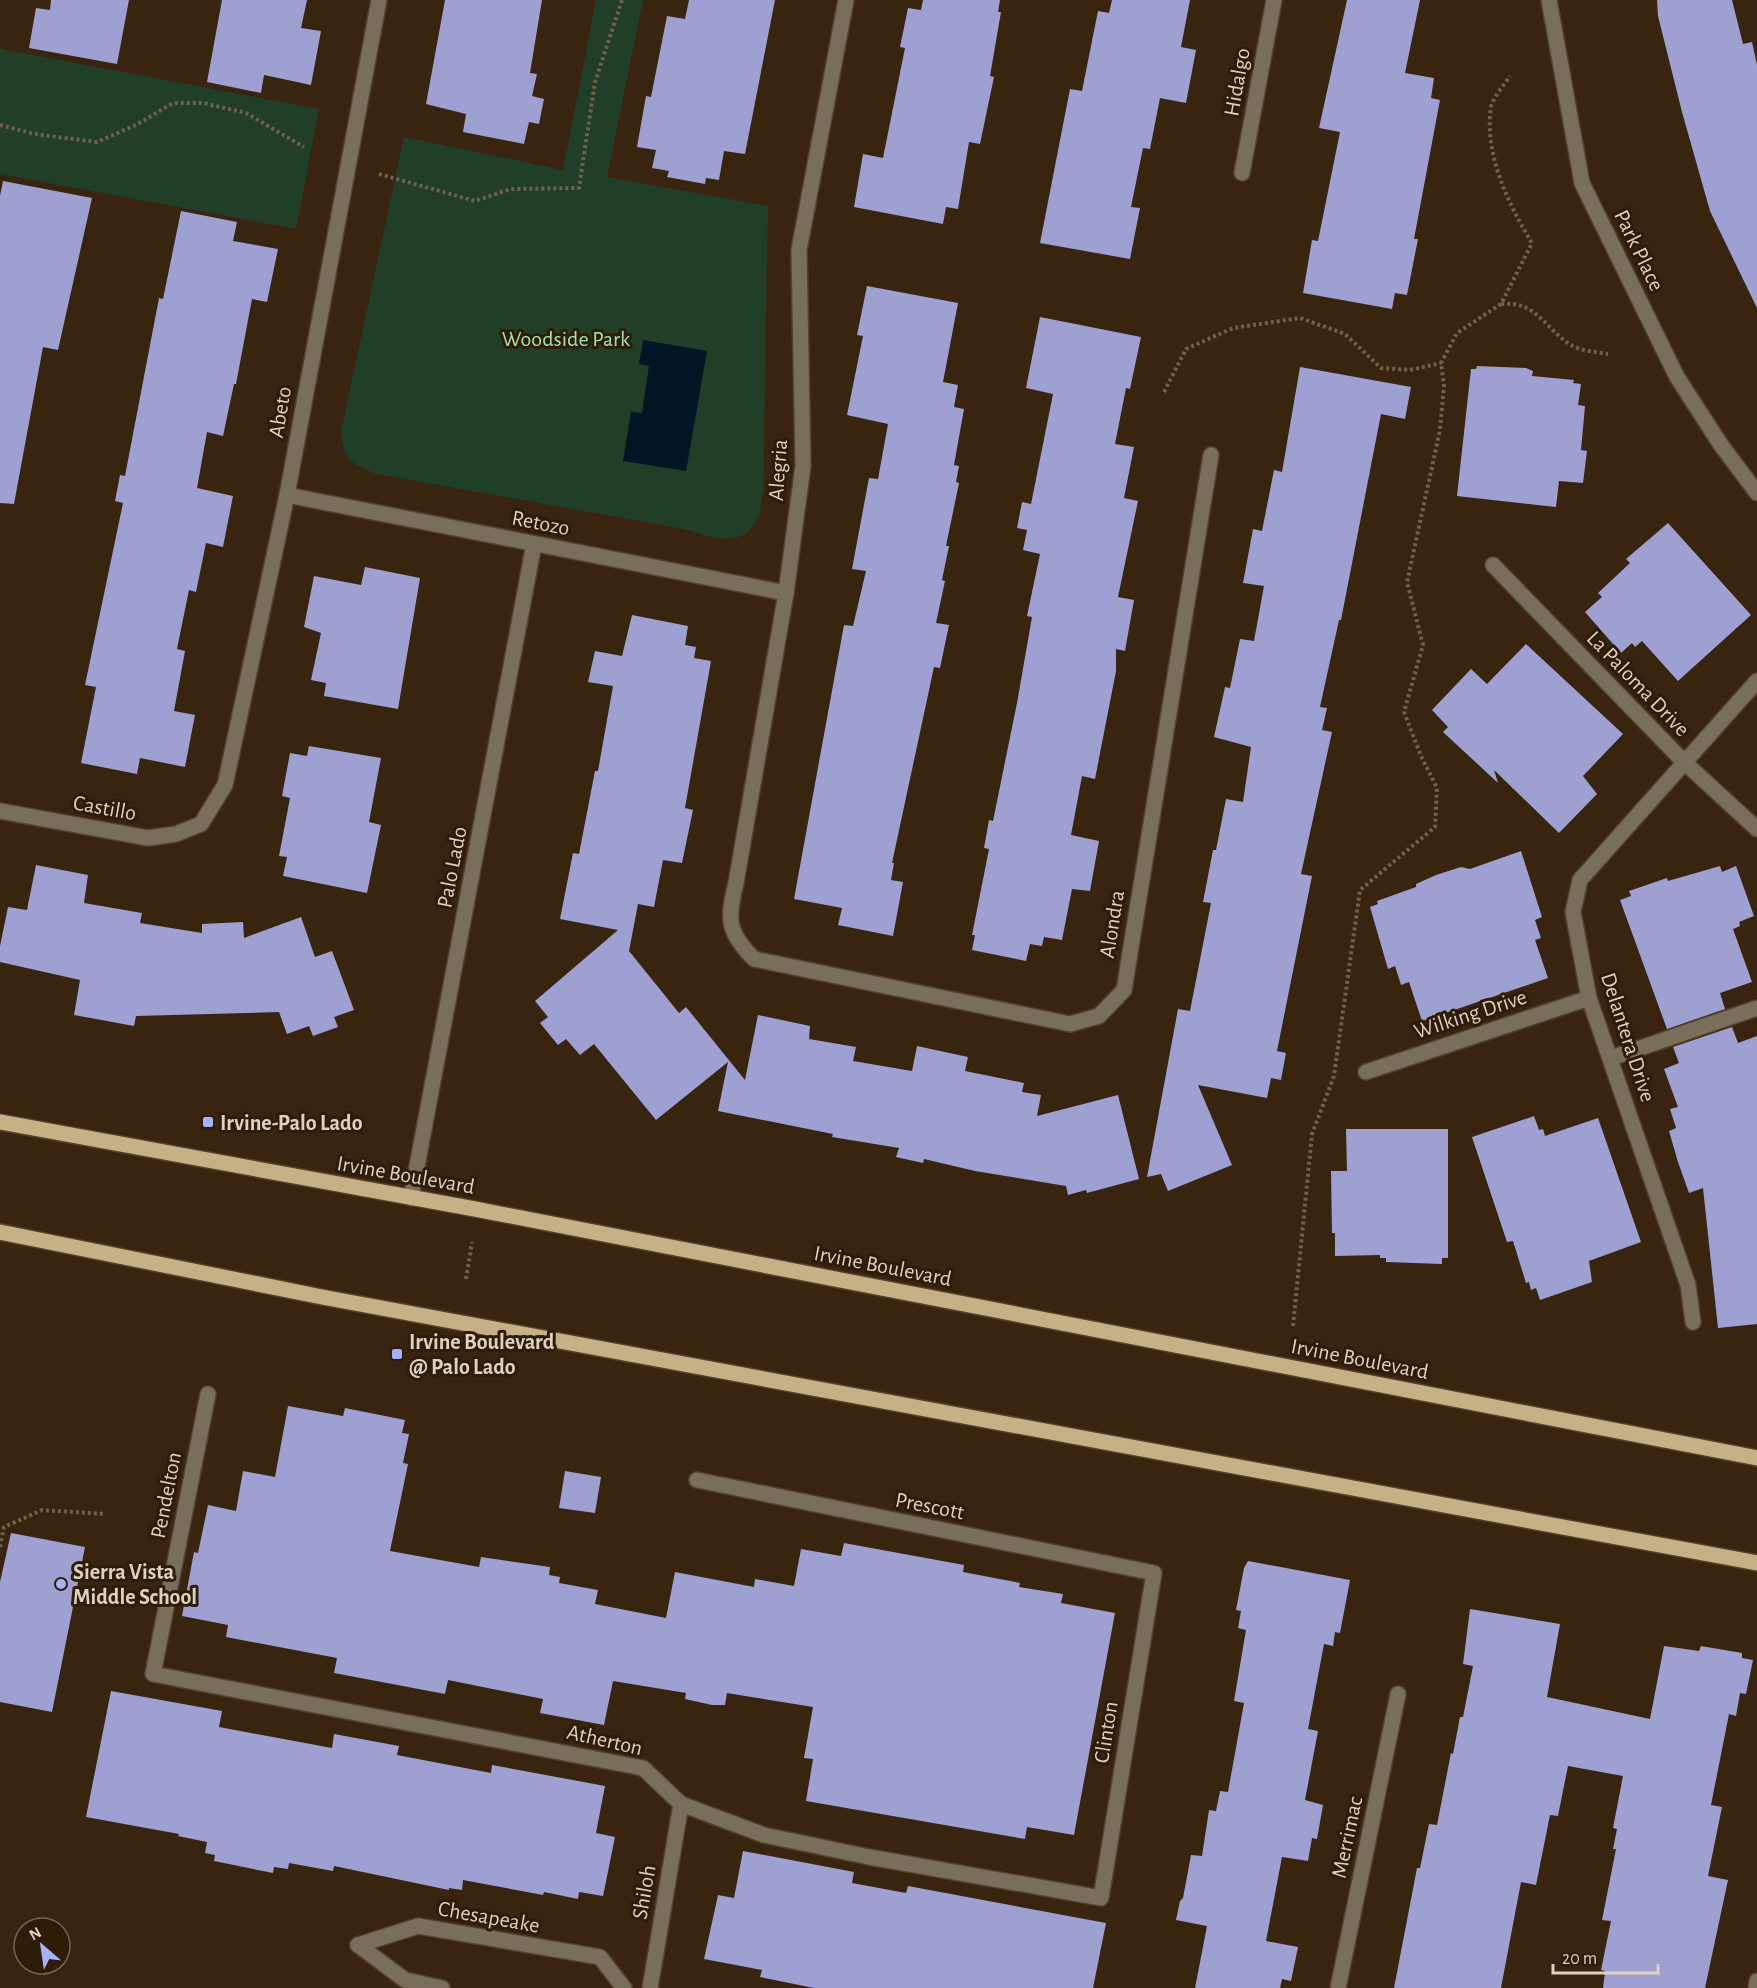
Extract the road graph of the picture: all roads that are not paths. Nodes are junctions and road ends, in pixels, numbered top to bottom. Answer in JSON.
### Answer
{"nodes":[{"id":1,"x":379,"y":0,"type":"edge"},
{"id":2,"x":846,"y":0,"type":"edge"},
{"id":3,"x":1274,"y":0,"type":"edge"},
{"id":4,"x":1550,"y":0,"type":"edge"},
{"id":5,"x":1242,"y":173,"type":"dead end"},
{"id":6,"x":1211,"y":455,"type":"dead end"},
{"id":7,"x":1757,"y":493,"type":"edge"},
{"id":8,"x":287,"y":495,"type":"junction"},
{"id":9,"x":534,"y":544,"type":"junction"},
{"id":10,"x":1493,"y":565,"type":"dead end"},
{"id":11,"x":786,"y":593,"type":"junction"},
{"id":12,"x":1757,"y":681,"type":"edge"},
{"id":13,"x":1683,"y":761,"type":"junction"},
{"id":14,"x":0,"y":811,"type":"edge"},
{"id":15,"x":201,"y":824,"type":"joint"},
{"id":16,"x":1757,"y":829,"type":"edge"},
{"id":17,"x":735,"y":941,"type":"joint"},
{"id":18,"x":1589,"y":998,"type":"junction"},
{"id":19,"x":1757,"y":1008,"type":"edge"},
{"id":20,"x":1611,"y":1058,"type":"junction"},
{"id":21,"x":1366,"y":1072,"type":"dead end"},
{"id":22,"x":0,"y":1122,"type":"edge"},
{"id":23,"x":411,"y":1198,"type":"junction"},
{"id":24,"x":0,"y":1233,"type":"edge"},
{"id":25,"x":1693,"y":1322,"type":"dead end"},
{"id":26,"x":208,"y":1394,"type":"dead end"},
{"id":27,"x":1757,"y":1458,"type":"edge"},
{"id":28,"x":698,"y":1480,"type":"dead end"},
{"id":29,"x":1757,"y":1563,"type":"edge"},
{"id":30,"x":1154,"y":1573,"type":"joint"},
{"id":31,"x":153,"y":1674,"type":"joint"},
{"id":32,"x":1398,"y":1694,"type":"dead end"},
{"id":33,"x":681,"y":1804,"type":"junction"},
{"id":34,"x":1101,"y":1898,"type":"joint"},
{"id":35,"x":1757,"y":1982,"type":"edge"},
{"id":36,"x":442,"y":1988,"type":"edge"},
{"id":37,"x":624,"y":1988,"type":"edge"},
{"id":38,"x":650,"y":1988,"type":"edge"},
{"id":39,"x":1338,"y":1988,"type":"edge"},
{"id":40,"x":1756,"y":1988,"type":"edge"}],
"edges":[{"from":1,"to":8,"type":"street","name":"Abeto"},
{"from":2,"to":11,"type":"street","name":"Alegria"},
{"from":3,"to":5,"type":"street","name":"Hidalgo"},
{"from":4,"to":7,"type":"street","name":"Park Place"},
{"from":6,"to":17,"type":"street","name":"Alondra"},
{"from":8,"to":9,"type":"street","name":"Retozo"},
{"from":8,"to":15,"type":"street","name":"Abeto"},
{"from":9,"to":11,"type":"street","name":"Retozo"},
{"from":9,"to":23,"type":"street","name":"Palo Lado"},
{"from":10,"to":13,"type":"street","name":"La Paloma Drive"},
{"from":11,"to":17,"type":"street","name":"Alegria"},
{"from":12,"to":13,"type":"street","name":"Delantera Drive"},
{"from":13,"to":16,"type":"street","name":"La Paloma Drive"},
{"from":13,"to":18,"type":"street","name":"Delantera Drive"},
{"from":14,"to":15,"type":"street","name":"Castillo"},
{"from":18,"to":20,"type":"street","name":"Delantera Drive"},
{"from":18,"to":21,"type":"street","name":"Wilking Drive"},
{"from":19,"to":20,"type":"street"},
{"from":20,"to":25,"type":"street","name":"Delantera Drive"},
{"from":22,"to":23,"type":"main road","name":"Irvine Boulevard"},
{"from":23,"to":27,"type":"main road","name":"Irvine Boulevard"},
{"from":24,"to":29,"type":"main road"},
{"from":26,"to":31,"type":"street","name":"Pendelton"},
{"from":28,"to":30,"type":"street","name":"Prescott"},
{"from":30,"to":34,"type":"street","name":"Clinton"},
{"from":31,"to":33,"type":"street","name":"Atherton"},
{"from":32,"to":39,"type":"street","name":"Merrimac"},
{"from":33,"to":34,"type":"street","name":"Atherton"},
{"from":33,"to":38,"type":"street","name":"Shiloh"},
{"from":35,"to":40,"type":"street"},
{"from":36,"to":37,"type":"street","name":"Chesapeake"}]}
